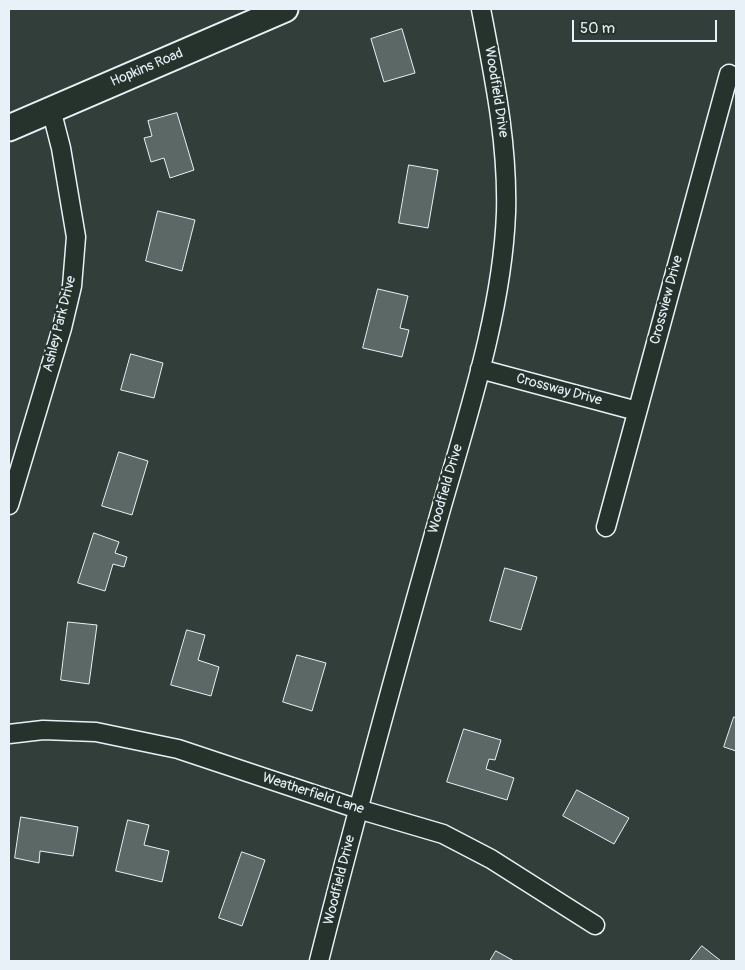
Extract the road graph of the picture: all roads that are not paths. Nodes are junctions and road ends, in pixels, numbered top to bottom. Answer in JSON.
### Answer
{"nodes":[{"id":1,"x":285,"y":9,"type":"edge"},
{"id":2,"x":481,"y":9,"type":"edge"},
{"id":3,"x":729,"y":74,"type":"dead end"},
{"id":4,"x":51,"y":109,"type":"junction"},
{"id":5,"x":9,"y":128,"type":"edge"},
{"id":6,"x":480,"y":369,"type":"junction"},
{"id":7,"x":637,"y":411,"type":"junction"},
{"id":8,"x":9,"y":505,"type":"edge"},
{"id":9,"x":606,"y":527,"type":"dead end"},
{"id":10,"x":9,"y":734,"type":"edge"},
{"id":11,"x":358,"y":809,"type":"junction"},
{"id":12,"x":595,"y":925,"type":"dead end"},
{"id":13,"x":319,"y":961,"type":"edge"}],
"edges":[{"from":1,"to":4,"type":"main road","name":"Hopkins Road"},
{"from":2,"to":6,"type":"street","name":"Woodfield Drive"},
{"from":3,"to":7,"type":"street","name":"Crossview Drive"},
{"from":4,"to":5,"type":"main road","name":"Hopkins Road"},
{"from":4,"to":8,"type":"street","name":"Ashley Park Drive"},
{"from":6,"to":7,"type":"street","name":"Crossway Drive"},
{"from":6,"to":11,"type":"street","name":"Woodfield Drive"},
{"from":7,"to":9,"type":"street","name":"Crossview Drive"},
{"from":10,"to":11,"type":"street","name":"Weatherfield Lane"},
{"from":11,"to":12,"type":"street","name":"Weatherfield Lane"},
{"from":11,"to":13,"type":"street","name":"Woodfield Drive"}]}
